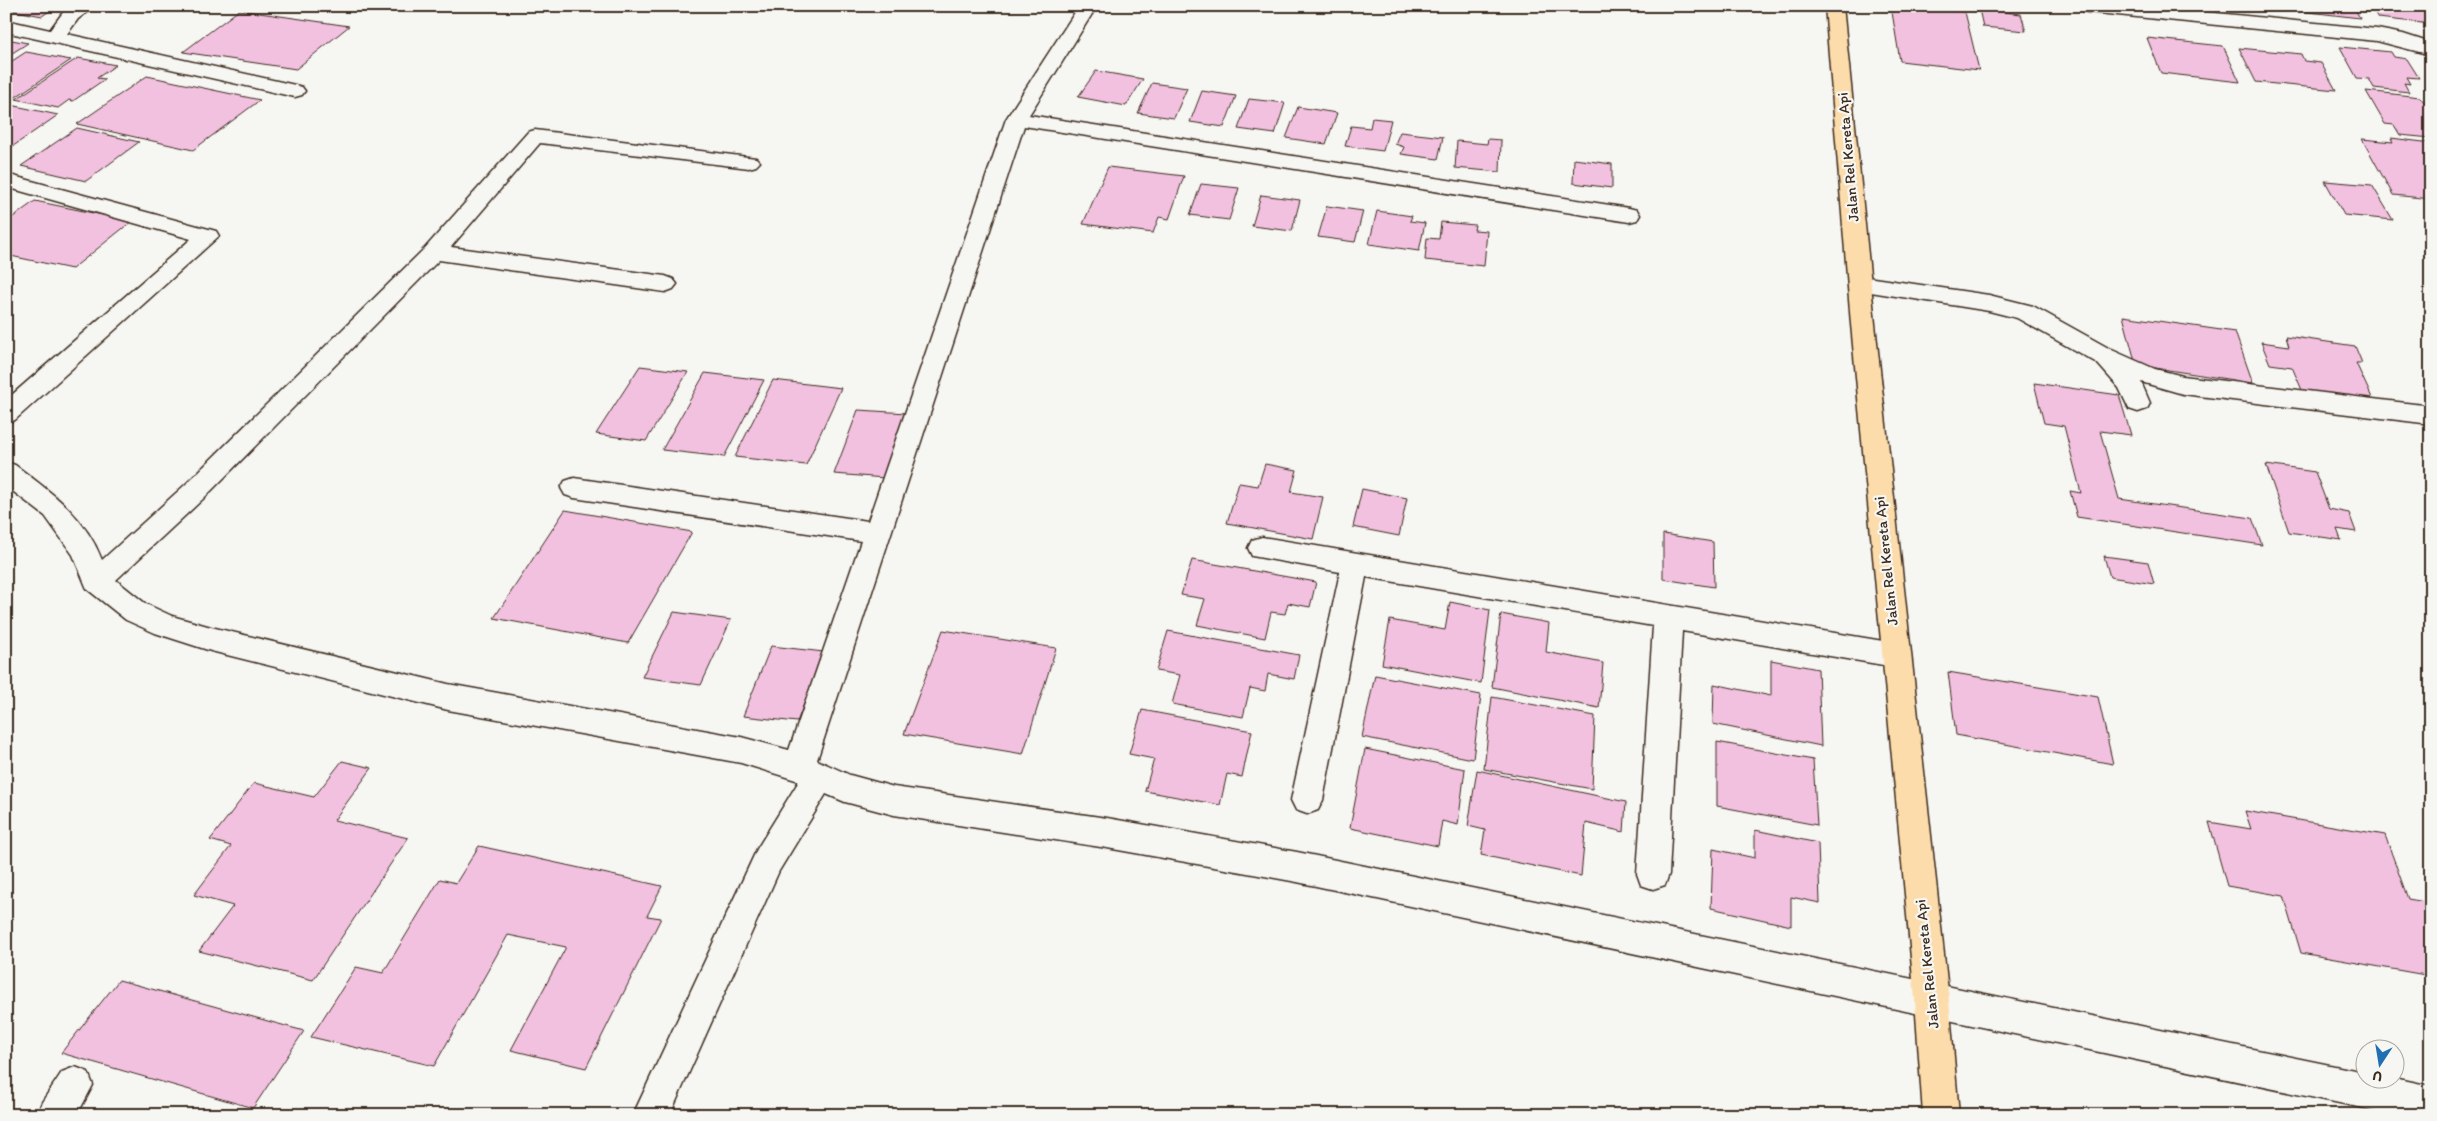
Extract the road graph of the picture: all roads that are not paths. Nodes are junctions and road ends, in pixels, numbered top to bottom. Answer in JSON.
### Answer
{"nodes":[{"id":1,"x":86,"y":6,"type":"edge"},
{"id":2,"x":1088,"y":6,"type":"edge"},
{"id":3,"x":1834,"y":6,"type":"edge"},
{"id":4,"x":2087,"y":6,"type":"edge"},
{"id":5,"x":6,"y":26,"type":"edge"},
{"id":6,"x":54,"y":37,"type":"junction"},
{"id":7,"x":2431,"y":49,"type":"edge"},
{"id":8,"x":295,"y":91,"type":"dead end"},
{"id":9,"x":1016,"y":119,"type":"junction"},
{"id":10,"x":749,"y":162,"type":"dead end"},
{"id":11,"x":6,"y":180,"type":"edge"},
{"id":12,"x":1630,"y":215,"type":"dead end"},
{"id":13,"x":434,"y":252,"type":"junction"},
{"id":14,"x":665,"y":284,"type":"dead end"},
{"id":15,"x":1860,"y":284,"type":"junction"},
{"id":16,"x":2103,"y":356,"type":"junction"},
{"id":17,"x":2138,"y":403,"type":"dead end"},
{"id":18,"x":6,"y":414,"type":"edge"},
{"id":19,"x":2431,"y":415,"type":"edge"},
{"id":20,"x":6,"y":472,"type":"edge"},
{"id":21,"x":574,"y":488,"type":"dead end"},
{"id":22,"x":877,"y":533,"type":"junction"},
{"id":23,"x":1262,"y":548,"type":"dead end"},
{"id":24,"x":1355,"y":564,"type":"junction"},
{"id":25,"x":97,"y":581,"type":"junction"},
{"id":26,"x":1668,"y":617,"type":"junction"},
{"id":27,"x":1895,"y":656,"type":"junction"},
{"id":28,"x":810,"y":771,"type":"junction"},
{"id":29,"x":1307,"y":800,"type":"dead end"},
{"id":30,"x":1653,"y":874,"type":"dead end"},
{"id":31,"x":1932,"y":1000,"type":"junction"},
{"id":32,"x":75,"y":1085,"type":"dead end"},
{"id":33,"x":2431,"y":1104,"type":"edge"},
{"id":34,"x":55,"y":1115,"type":"edge"},
{"id":35,"x":651,"y":1115,"type":"edge"},
{"id":36,"x":1941,"y":1115,"type":"edge"}],
"edges":[{"from":1,"to":6,"type":"street"},
{"from":2,"to":9,"type":"street"},
{"from":3,"to":15,"type":"main road","name":"Jalan Rel Kereta Api"},
{"from":4,"to":7,"type":"street"},
{"from":5,"to":6,"type":"street"},
{"from":6,"to":8,"type":"street"},
{"from":9,"to":12,"type":"street"},
{"from":9,"to":22,"type":"street"},
{"from":10,"to":13,"type":"street"},
{"from":11,"to":18,"type":"street"},
{"from":13,"to":14,"type":"street"},
{"from":13,"to":25,"type":"street"},
{"from":15,"to":16,"type":"street"},
{"from":15,"to":27,"type":"main road","name":"Jalan Rel Kereta Api"},
{"from":16,"to":17,"type":"street"},
{"from":16,"to":19,"type":"street"},
{"from":20,"to":25,"type":"street"},
{"from":21,"to":22,"type":"street"},
{"from":22,"to":28,"type":"street"},
{"from":23,"to":24,"type":"street"},
{"from":24,"to":26,"type":"street"},
{"from":24,"to":29,"type":"street"},
{"from":25,"to":28,"type":"street"},
{"from":26,"to":27,"type":"street"},
{"from":26,"to":30,"type":"street"},
{"from":27,"to":31,"type":"main road","name":"Jalan Rel Kereta Api"},
{"from":28,"to":31,"type":"street"},
{"from":28,"to":35,"type":"street"},
{"from":31,"to":33,"type":"street"},
{"from":31,"to":36,"type":"main road","name":"Jalan Rel Kereta Api"},
{"from":32,"to":34,"type":"street"}]}
